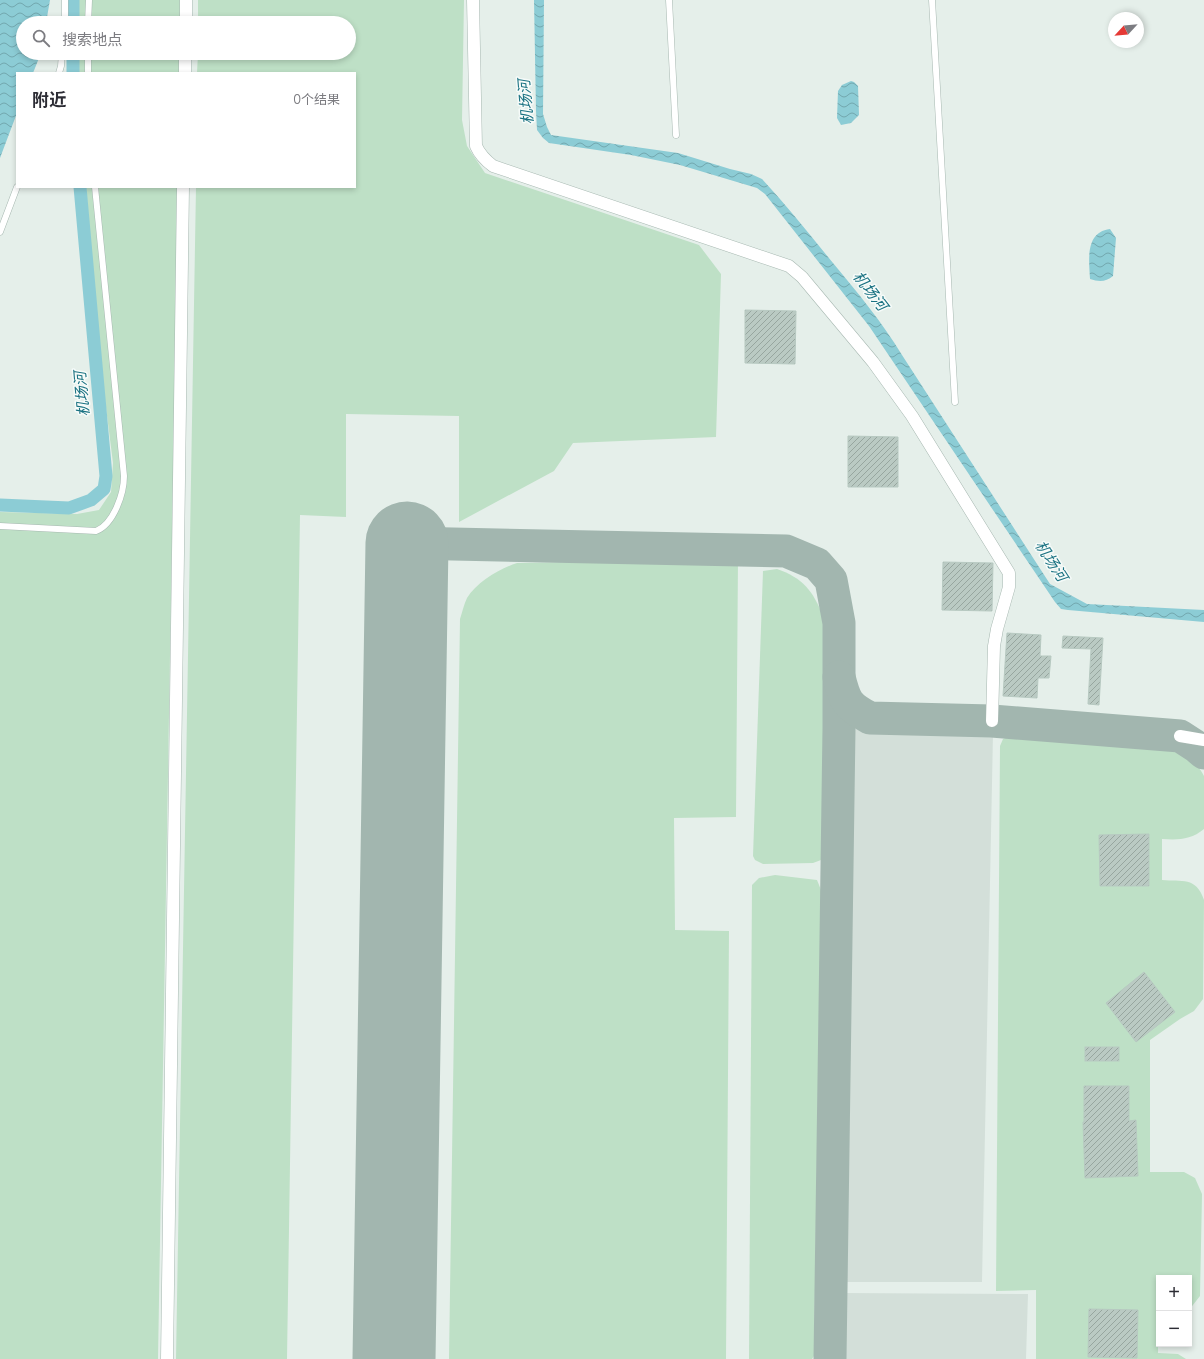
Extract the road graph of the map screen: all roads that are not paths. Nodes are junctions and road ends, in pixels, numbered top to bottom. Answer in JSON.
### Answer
{"nodes":[{"id":1,"x":65,"y":0,"type":"edge"},
{"id":2,"x":89,"y":0,"type":"edge"},
{"id":3,"x":186,"y":0,"type":"edge"},
{"id":4,"x":474,"y":0,"type":"edge"},
{"id":5,"x":670,"y":0,"type":"edge"},
{"id":6,"x":932,"y":0,"type":"edge"},
{"id":7,"x":64,"y":16,"type":"edge"},
{"id":8,"x":88,"y":16,"type":"edge"},
{"id":9,"x":186,"y":16,"type":"edge"},
{"id":10,"x":61,"y":60,"type":"edge"},
{"id":11,"x":88,"y":60,"type":"edge"},
{"id":12,"x":185,"y":60,"type":"edge"},
{"id":13,"x":59,"y":72,"type":"edge"},
{"id":14,"x":88,"y":72,"type":"edge"},
{"id":15,"x":185,"y":72,"type":"edge"},
{"id":16,"x":676,"y":135,"type":"dead end"},
{"id":17,"x":17,"y":188,"type":"edge"},
{"id":18,"x":95,"y":188,"type":"edge"},
{"id":19,"x":183,"y":188,"type":"edge"},
{"id":20,"x":0,"y":232,"type":"edge"},
{"id":21,"x":955,"y":402,"type":"dead end"},
{"id":22,"x":0,"y":526,"type":"edge"},
{"id":23,"x":992,"y":721,"type":"dead end"},
{"id":24,"x":1180,"y":736,"type":"dead end"},
{"id":25,"x":1204,"y":740,"type":"edge"},
{"id":26,"x":167,"y":1359,"type":"edge"}],
"edges":[{"from":1,"to":7,"type":"lane"},
{"from":2,"to":8,"type":"lane"},
{"from":3,"to":9,"type":"street"},
{"from":4,"to":23,"type":"street"},
{"from":5,"to":16,"type":"lane"},
{"from":6,"to":21,"type":"lane"},
{"from":10,"to":13,"type":"lane"},
{"from":11,"to":14,"type":"lane"},
{"from":12,"to":15,"type":"street"},
{"from":17,"to":20,"type":"lane"},
{"from":18,"to":22,"type":"lane"},
{"from":19,"to":26,"type":"street"},
{"from":24,"to":25,"type":"street"}]}
